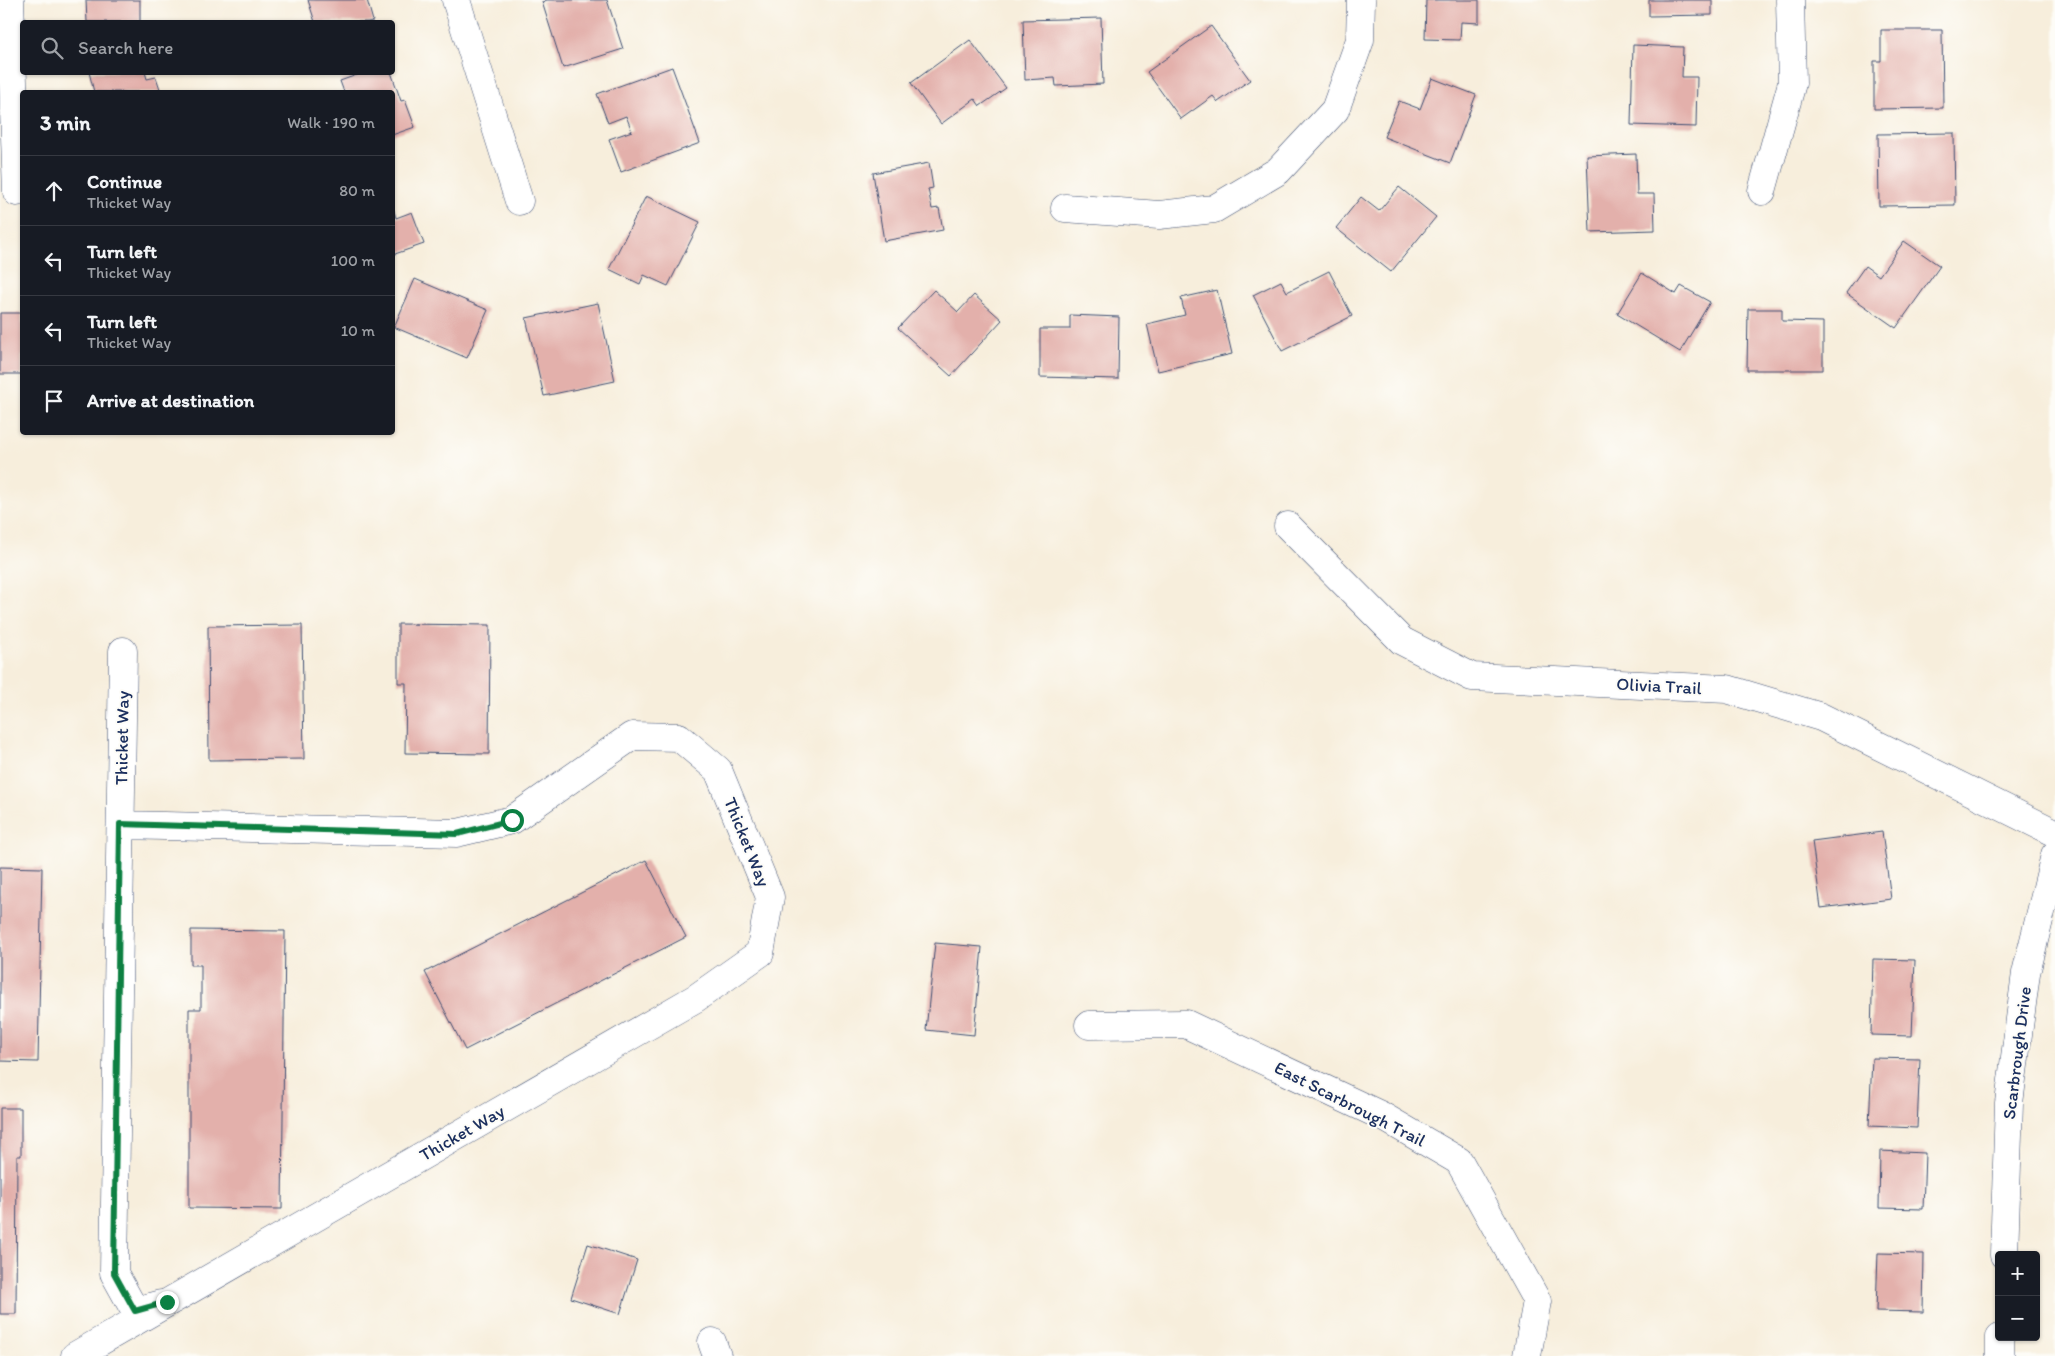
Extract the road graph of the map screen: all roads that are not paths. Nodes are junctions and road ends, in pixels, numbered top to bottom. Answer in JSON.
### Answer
{"nodes":[{"id":1,"x":10,"y":0,"type":"edge"},
{"id":2,"x":456,"y":0,"type":"edge"},
{"id":3,"x":1361,"y":0,"type":"edge"},
{"id":4,"x":1790,"y":0,"type":"edge"},
{"id":5,"x":1762,"y":191,"type":"dead end"},
{"id":6,"x":17,"y":192,"type":"dead end"},
{"id":7,"x":519,"y":201,"type":"dead end"},
{"id":8,"x":1065,"y":208,"type":"dead end"},
{"id":9,"x":1288,"y":526,"type":"dead end"},
{"id":10,"x":123,"y":651,"type":"dead end"},
{"id":11,"x":120,"y":824,"type":"junction"},
{"id":12,"x":2055,"y":833,"type":"edge"},
{"id":13,"x":2055,"y":856,"type":"edge"},
{"id":14,"x":1088,"y":1025,"type":"dead end"},
{"id":15,"x":2004,"y":1251,"type":"edge"},
{"id":16,"x":167,"y":1302,"type":"junction"},
{"id":17,"x":2000,"y":1341,"type":"edge"},
{"id":18,"x":75,"y":1356,"type":"edge"},
{"id":19,"x":1527,"y":1356,"type":"edge"},
{"id":20,"x":2000,"y":1356,"type":"edge"}],
"edges":[{"from":1,"to":6,"type":"street"},
{"from":2,"to":7,"type":"street"},
{"from":3,"to":8,"type":"street"},
{"from":4,"to":5,"type":"street"},
{"from":9,"to":12,"type":"street","name":"Olivia Trail"},
{"from":10,"to":11,"type":"street","name":"Thicket Way"},
{"from":11,"to":16,"type":"street","name":"Thicket Way"},
{"from":11,"to":16,"type":"street","name":"Thicket Way"},
{"from":13,"to":15,"type":"street","name":"Scarbrough Drive"},
{"from":14,"to":19,"type":"street","name":"East Scarbrough Trail"},
{"from":16,"to":18,"type":"street","name":"Thicket Way"},
{"from":17,"to":20,"type":"street"}]}
